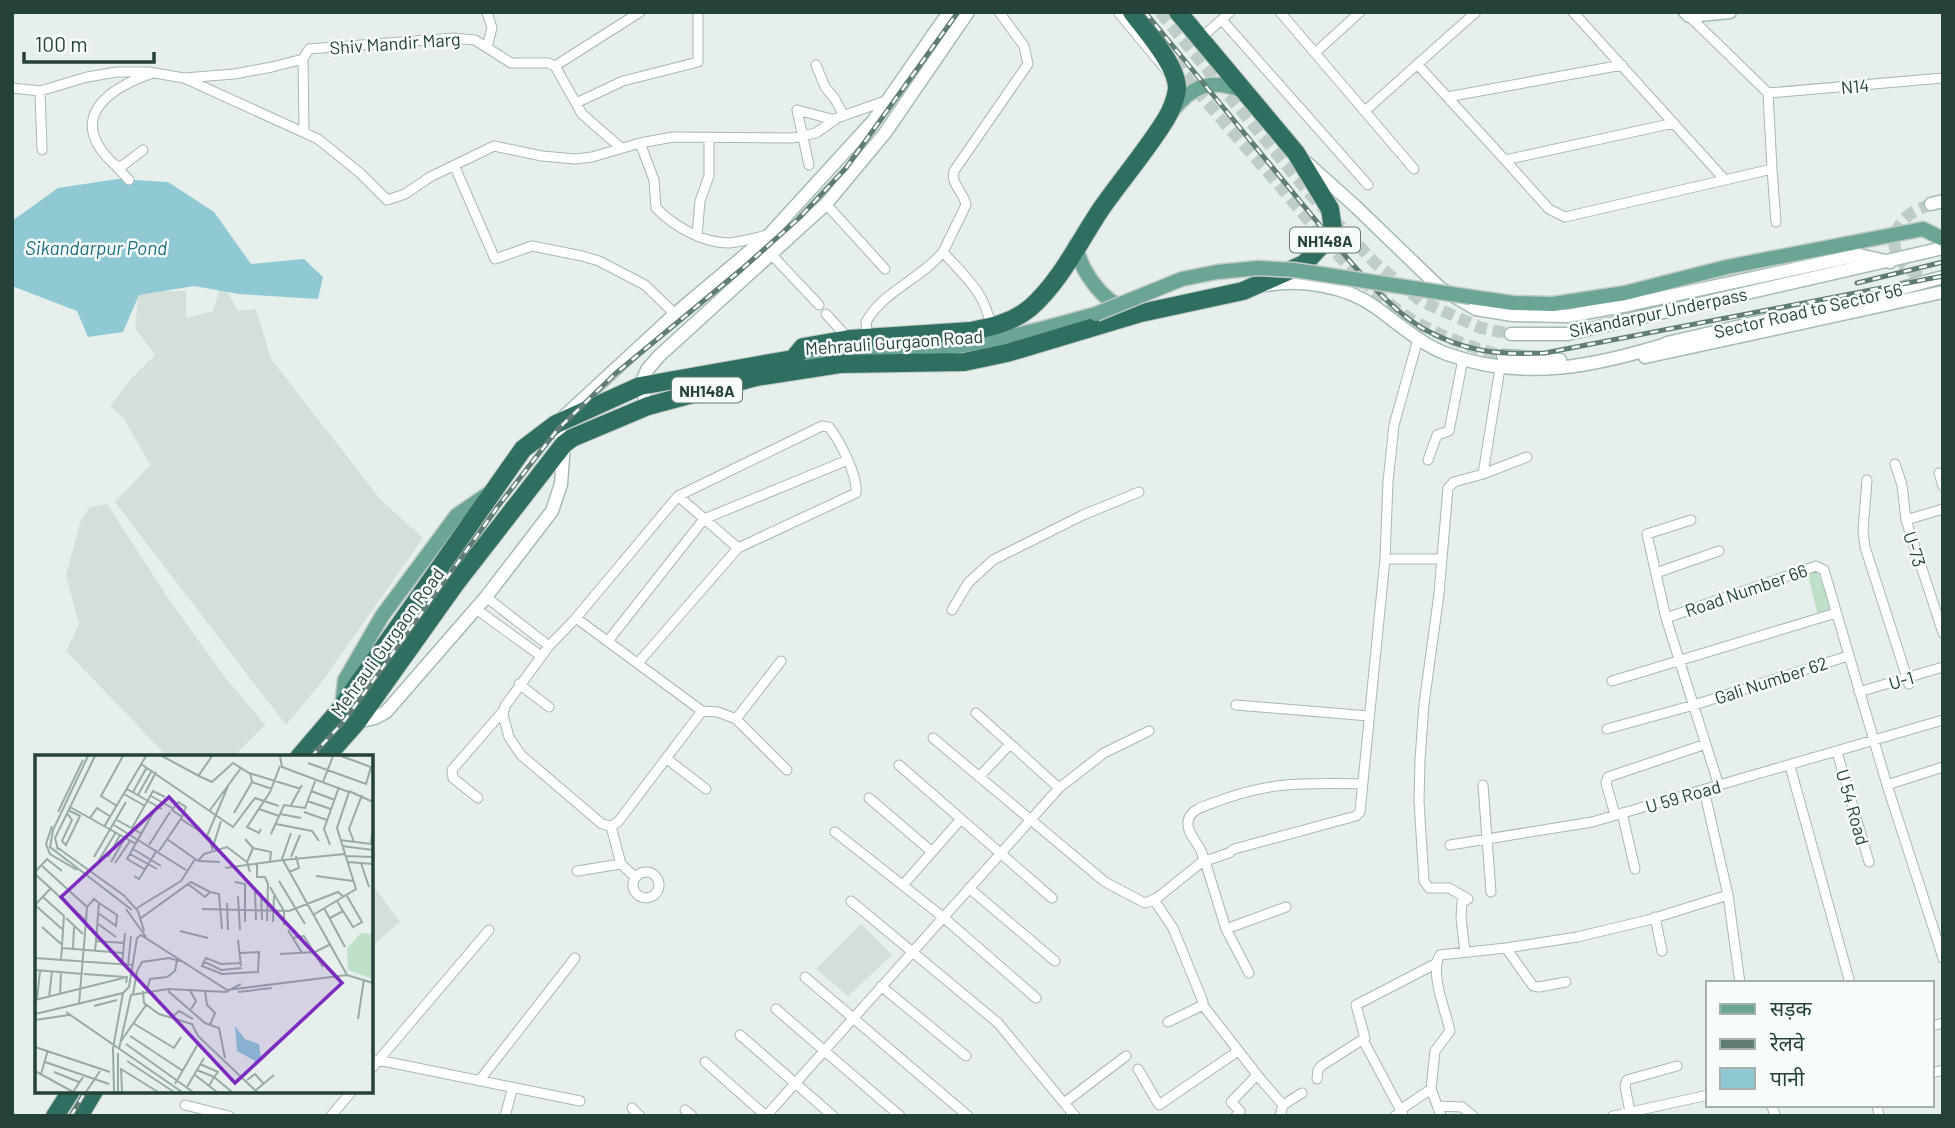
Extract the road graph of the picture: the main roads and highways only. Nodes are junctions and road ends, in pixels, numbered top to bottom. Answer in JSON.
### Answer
{"nodes":[{"id":1,"x":1132,"y":12,"type":"edge"},
{"id":2,"x":1178,"y":12,"type":"edge"},
{"id":3,"x":1241,"y":90,"type":"junction"},
{"id":4,"x":1168,"y":117,"type":"junction"},
{"id":5,"x":1943,"y":239,"type":"edge"},
{"id":6,"x":1076,"y":245,"type":"junction"},
{"id":7,"x":1141,"y":313,"type":"junction"},
{"id":8,"x":793,"y":359,"type":"junction"},
{"id":9,"x":301,"y":755,"type":"edge"},
{"id":10,"x":328,"y":755,"type":"edge"},
{"id":11,"x":70,"y":1093,"type":"edge"},
{"id":12,"x":93,"y":1093,"type":"edge"},
{"id":13,"x":55,"y":1116,"type":"edge"},
{"id":14,"x":79,"y":1116,"type":"edge"}],
"edges":[{"from":1,"to":4,"type":"highway","name":"Mehrauli Gurgaon Road","number":"NH148A"},
{"from":2,"to":3,"type":"highway","name":"Mehrauli Gurgaon Road","number":"NH148A"},
{"from":3,"to":4,"type":"main road"},
{"from":3,"to":7,"type":"highway","name":"Mehrauli Gurgaon Road","number":"NH148A"},
{"from":4,"to":6,"type":"highway","name":"Mehrauli Gurgaon Road","number":"NH148A"},
{"from":5,"to":8,"type":"main road","bridge":true},
{"from":6,"to":7,"type":"main road"},
{"from":6,"to":8,"type":"highway","name":"Mehrauli Gurgaon Road","number":"NH148A"},
{"from":7,"to":10,"type":"highway","name":"Mehrauli Gurgaon Road","number":"NH148A"},
{"from":8,"to":9,"type":"highway","name":"Mehrauli Gurgaon Road","number":"NH148A"},
{"from":11,"to":13,"type":"highway"},
{"from":12,"to":14,"type":"highway"}]}
